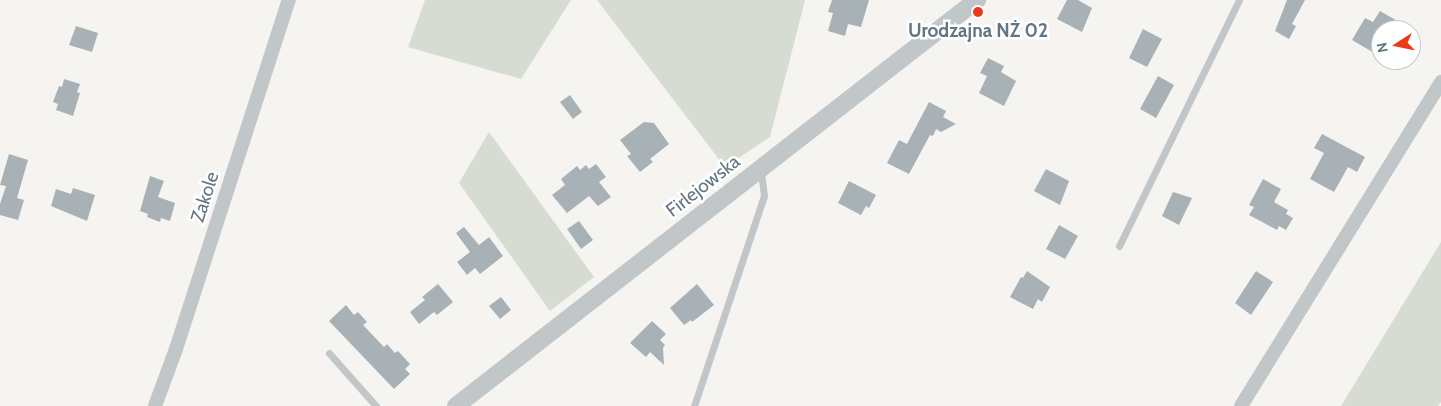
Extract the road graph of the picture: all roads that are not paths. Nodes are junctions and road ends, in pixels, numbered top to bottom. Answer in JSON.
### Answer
{"nodes":[{"id":1,"x":289,"y":0,"type":"edge"},
{"id":2,"x":977,"y":0,"type":"edge"},
{"id":3,"x":1239,"y":0,"type":"edge"},
{"id":4,"x":1441,"y":82,"type":"edge"},
{"id":5,"x":758,"y":170,"type":"junction"},
{"id":6,"x":1119,"y":246,"type":"dead end"},
{"id":7,"x":329,"y":353,"type":"dead end"},
{"id":8,"x":155,"y":406,"type":"edge"},
{"id":9,"x":376,"y":406,"type":"edge"},
{"id":10,"x":456,"y":406,"type":"edge"},
{"id":11,"x":694,"y":406,"type":"edge"},
{"id":12,"x":1241,"y":406,"type":"edge"}],
"edges":[{"from":1,"to":8,"type":"street","name":"Zakole"},
{"from":2,"to":5,"type":"street","name":"Firlejowska"},
{"from":3,"to":6,"type":"lane"},
{"from":4,"to":12,"type":"street"},
{"from":5,"to":10,"type":"street","name":"Firlejowska"},
{"from":5,"to":11,"type":"lane"},
{"from":7,"to":9,"type":"lane"}]}
